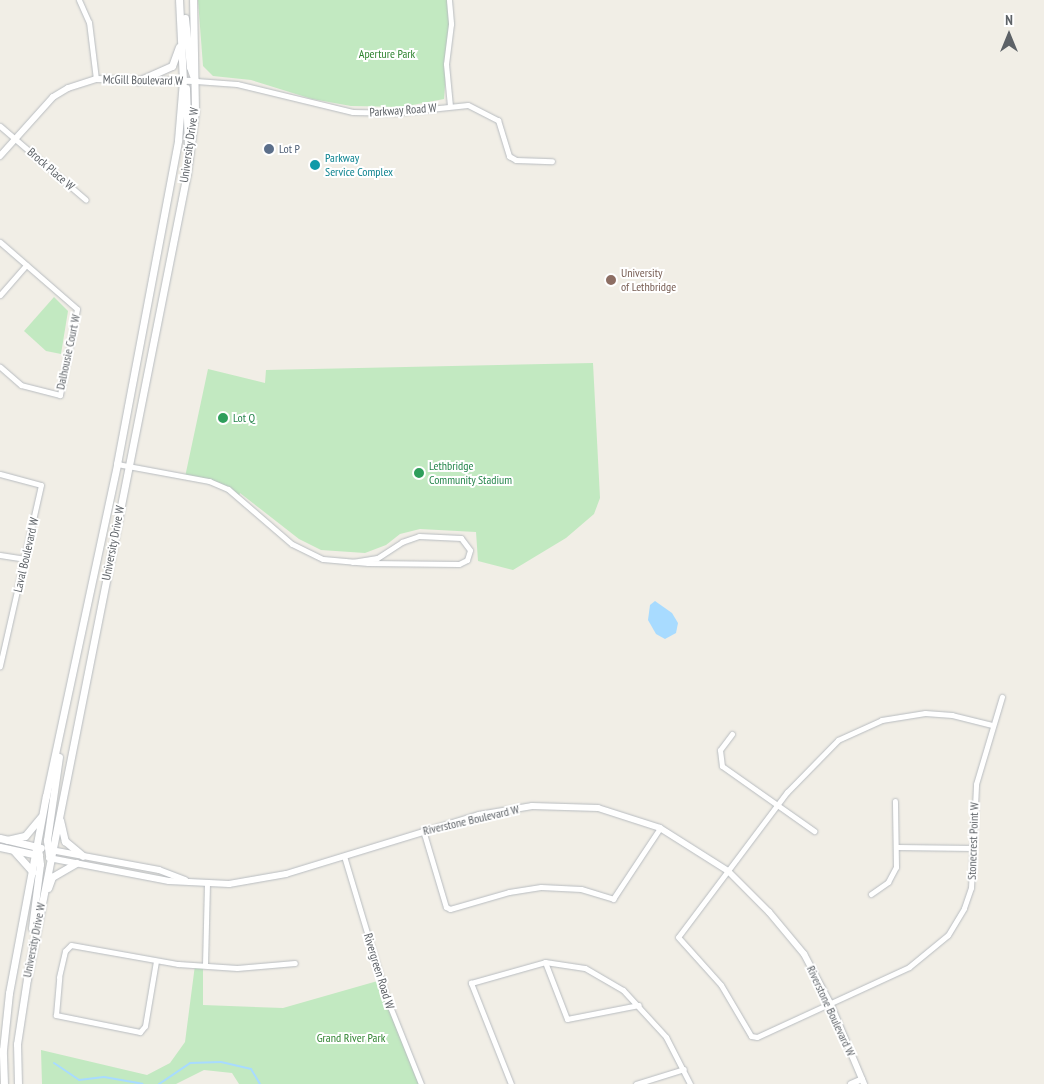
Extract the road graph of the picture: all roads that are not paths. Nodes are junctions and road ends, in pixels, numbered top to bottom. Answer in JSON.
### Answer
{"nodes":[{"id":1,"x":78,"y":0,"type":"edge"},
{"id":2,"x":180,"y":0,"type":"edge"},
{"id":3,"x":193,"y":0,"type":"edge"},
{"id":4,"x":449,"y":0,"type":"edge"},
{"id":5,"x":182,"y":37,"type":"junction"},
{"id":6,"x":96,"y":79,"type":"junction"},
{"id":7,"x":138,"y":81,"type":"junction"},
{"id":8,"x":182,"y":81,"type":"junction"},
{"id":9,"x":196,"y":81,"type":"junction"},
{"id":10,"x":450,"y":106,"type":"junction"},
{"id":11,"x":0,"y":126,"type":"edge"},
{"id":12,"x":15,"y":138,"type":"junction"},
{"id":13,"x":189,"y":155,"type":"junction"},
{"id":14,"x":0,"y":156,"type":"edge"},
{"id":15,"x":552,"y":161,"type":"dead end"},
{"id":16,"x":86,"y":200,"type":"dead end"},
{"id":17,"x":0,"y":242,"type":"edge"},
{"id":18,"x":26,"y":265,"type":"junction"},
{"id":19,"x":0,"y":295,"type":"edge"},
{"id":20,"x":0,"y":367,"type":"edge"},
{"id":21,"x":117,"y":464,"type":"junction"},
{"id":22,"x":128,"y":466,"type":"junction"},
{"id":23,"x":0,"y":474,"type":"edge"},
{"id":24,"x":0,"y":555,"type":"edge"},
{"id":25,"x":26,"y":560,"type":"junction"},
{"id":26,"x":352,"y":562,"type":"junction"},
{"id":27,"x":0,"y":666,"type":"edge"},
{"id":28,"x":1002,"y":697,"type":"dead end"},
{"id":29,"x":65,"y":711,"type":"junction"},
{"id":30,"x":992,"y":725,"type":"junction"},
{"id":31,"x":732,"y":734,"type":"dead end"},
{"id":32,"x":895,"y":801,"type":"dead end"},
{"id":33,"x":779,"y":803,"type":"junction"},
{"id":34,"x":44,"y":808,"type":"junction"},
{"id":35,"x":59,"y":811,"type":"junction"},
{"id":36,"x":660,"y":828,"type":"junction"},
{"id":37,"x":424,"y":830,"type":"junction"},
{"id":38,"x":814,"y":831,"type":"dead end"},
{"id":39,"x":4,"y":839,"type":"edge"},
{"id":40,"x":0,"y":846,"type":"edge"},
{"id":41,"x":38,"y":847,"type":"junction"},
{"id":42,"x":897,"y":847,"type":"junction"},
{"id":43,"x":973,"y":848,"type":"junction"},
{"id":44,"x":12,"y":849,"type":"junction"},
{"id":45,"x":49,"y":849,"type":"junction"},
{"id":46,"x":38,"y":855,"type":"junction"},
{"id":47,"x":83,"y":856,"type":"junction"},
{"id":48,"x":344,"y":856,"type":"junction"},
{"id":49,"x":49,"y":858,"type":"junction"},
{"id":50,"x":76,"y":863,"type":"junction"},
{"id":51,"x":33,"y":872,"type":"junction"},
{"id":52,"x":728,"y":872,"type":"junction"},
{"id":53,"x":190,"y":883,"type":"junction"},
{"id":54,"x":207,"y":884,"type":"junction"},
{"id":55,"x":871,"y":894,"type":"dead end"},
{"id":56,"x":36,"y":934,"type":"junction"},
{"id":57,"x":156,"y":961,"type":"junction"},
{"id":58,"x":544,"y":962,"type":"junction"},
{"id":59,"x":295,"y":963,"type":"dead end"},
{"id":60,"x":205,"y":965,"type":"junction"},
{"id":61,"x":27,"y":979,"type":"junction"},
{"id":62,"x":830,"y":1003,"type":"junction"},
{"id":63,"x":639,"y":1005,"type":"junction"},
{"id":64,"x":684,"y":1069,"type":"junction"},
{"id":65,"x":863,"y":1082,"type":"edge"},
{"id":66,"x":4,"y":1084,"type":"edge"},
{"id":67,"x":18,"y":1084,"type":"edge"},
{"id":68,"x":421,"y":1084,"type":"edge"},
{"id":69,"x":511,"y":1084,"type":"edge"},
{"id":70,"x":636,"y":1084,"type":"edge"},
{"id":71,"x":690,"y":1084,"type":"edge"},
{"id":72,"x":851,"y":1084,"type":"edge"}],
"edges":[{"from":1,"to":6,"type":"street"},
{"from":2,"to":5,"type":"main road","name":"University Drive W"},
{"from":2,"to":9,"type":"main road"},
{"from":3,"to":9,"type":"main road","name":"University Drive W"},
{"from":4,"to":10,"type":"street"},
{"from":5,"to":7,"type":"main road"},
{"from":5,"to":8,"type":"main road","name":"University Drive W"},
{"from":6,"to":7,"type":"street","name":"McGill Boulevard W"},
{"from":6,"to":12,"type":"street","name":"McGill Boulevard W"},
{"from":7,"to":8,"type":"street","name":"McGill Boulevard W"},
{"from":8,"to":9,"type":"street","name":"McGill Boulevard W"},
{"from":8,"to":13,"type":"main road"},
{"from":8,"to":21,"type":"main road","name":"University Drive W"},
{"from":9,"to":10,"type":"street","name":"Parkway Road W"},
{"from":9,"to":13,"type":"main road","name":"University Drive W"},
{"from":10,"to":15,"type":"street","name":"Parkway Road W"},
{"from":11,"to":12,"type":"street","name":"Brock Place W"},
{"from":12,"to":14,"type":"street","name":"McGill Boulevard W"},
{"from":12,"to":16,"type":"street","name":"Brock Place W"},
{"from":13,"to":22,"type":"main road","name":"University Drive W"},
{"from":17,"to":18,"type":"street","name":"Dalhousie Court W"},
{"from":18,"to":19,"type":"street"},
{"from":18,"to":20,"type":"street","name":"Dalhousie Court W"},
{"from":21,"to":22,"type":"street"},
{"from":21,"to":29,"type":"main road","name":"University Drive W"},
{"from":22,"to":26,"type":"street"},
{"from":22,"to":35,"type":"main road","name":"University Drive W"},
{"from":23,"to":25,"type":"street","name":"Laval Boulevard W"},
{"from":24,"to":25,"type":"street"},
{"from":25,"to":27,"type":"street","name":"Laval Boulevard W"},
{"from":26,"to":26,"type":"street"},
{"from":28,"to":30,"type":"street","name":"Stonecrest Point W"},
{"from":29,"to":34,"type":"main road","name":"University Drive W"},
{"from":29,"to":45,"type":"main road"},
{"from":30,"to":33,"type":"street"},
{"from":30,"to":43,"type":"street","name":"Stonecrest Point W"},
{"from":31,"to":33,"type":"street"},
{"from":32,"to":42,"type":"street"},
{"from":33,"to":38,"type":"street"},
{"from":33,"to":52,"type":"street"},
{"from":34,"to":39,"type":"main road"},
{"from":34,"to":41,"type":"main road","name":"University Drive W"},
{"from":35,"to":45,"type":"main road","name":"University Drive W"},
{"from":35,"to":47,"type":"main road"},
{"from":36,"to":37,"type":"street","name":"Riverstone Boulevard W"},
{"from":36,"to":37,"type":"street"},
{"from":36,"to":52,"type":"street","name":"Riverstone Boulevard W"},
{"from":37,"to":48,"type":"street","name":"Riverstone Boulevard W"},
{"from":39,"to":41,"type":"main road","name":"Riverstone Boulevard W"},
{"from":40,"to":44,"type":"main road","name":"Riverstone Boulevard W"},
{"from":41,"to":45,"type":"main road","name":"Riverstone Boulevard W"},
{"from":41,"to":46,"type":"main road","name":"University Drive W"},
{"from":42,"to":43,"type":"street"},
{"from":42,"to":55,"type":"street"},
{"from":43,"to":62,"type":"street","name":"Stonecrest Point W"},
{"from":44,"to":46,"type":"main road","name":"Riverstone Boulevard W"},
{"from":44,"to":51,"type":"main road"},
{"from":45,"to":47,"type":"street","name":"Riverstone Boulevard W"},
{"from":45,"to":49,"type":"main road","name":"University Drive W"},
{"from":46,"to":49,"type":"main road","name":"Riverstone Boulevard W"},
{"from":46,"to":51,"type":"main road"},
{"from":46,"to":61,"type":"main road"},
{"from":47,"to":53,"type":"street","name":"Riverstone Boulevard W"},
{"from":48,"to":54,"type":"street","name":"Riverstone Boulevard W"},
{"from":48,"to":68,"type":"street","name":"Rivergreen Road W"},
{"from":49,"to":50,"type":"street","name":"Riverstone Boulevard W"},
{"from":49,"to":56,"type":"main road","name":"University Drive W"},
{"from":50,"to":53,"type":"street","name":"Riverstone Boulevard W"},
{"from":50,"to":56,"type":"main road"},
{"from":51,"to":66,"type":"main road"},
{"from":52,"to":62,"type":"street","name":"Riverstone Boulevard W"},
{"from":52,"to":62,"type":"street","name":"Stonecrest Point W"},
{"from":53,"to":54,"type":"street","name":"Riverstone Boulevard W"},
{"from":54,"to":60,"type":"street"},
{"from":56,"to":61,"type":"main road","name":"University Drive W"},
{"from":57,"to":57,"type":"street"},
{"from":57,"to":60,"type":"street"},
{"from":58,"to":63,"type":"street"},
{"from":58,"to":63,"type":"street"},
{"from":58,"to":69,"type":"street"},
{"from":59,"to":60,"type":"street"},
{"from":61,"to":67,"type":"main road","name":"University Drive W"},
{"from":62,"to":65,"type":"street","name":"Riverstone Boulevard W"},
{"from":63,"to":64,"type":"street"},
{"from":64,"to":70,"type":"street"},
{"from":64,"to":71,"type":"street"},
{"from":65,"to":72,"type":"street"}]}
